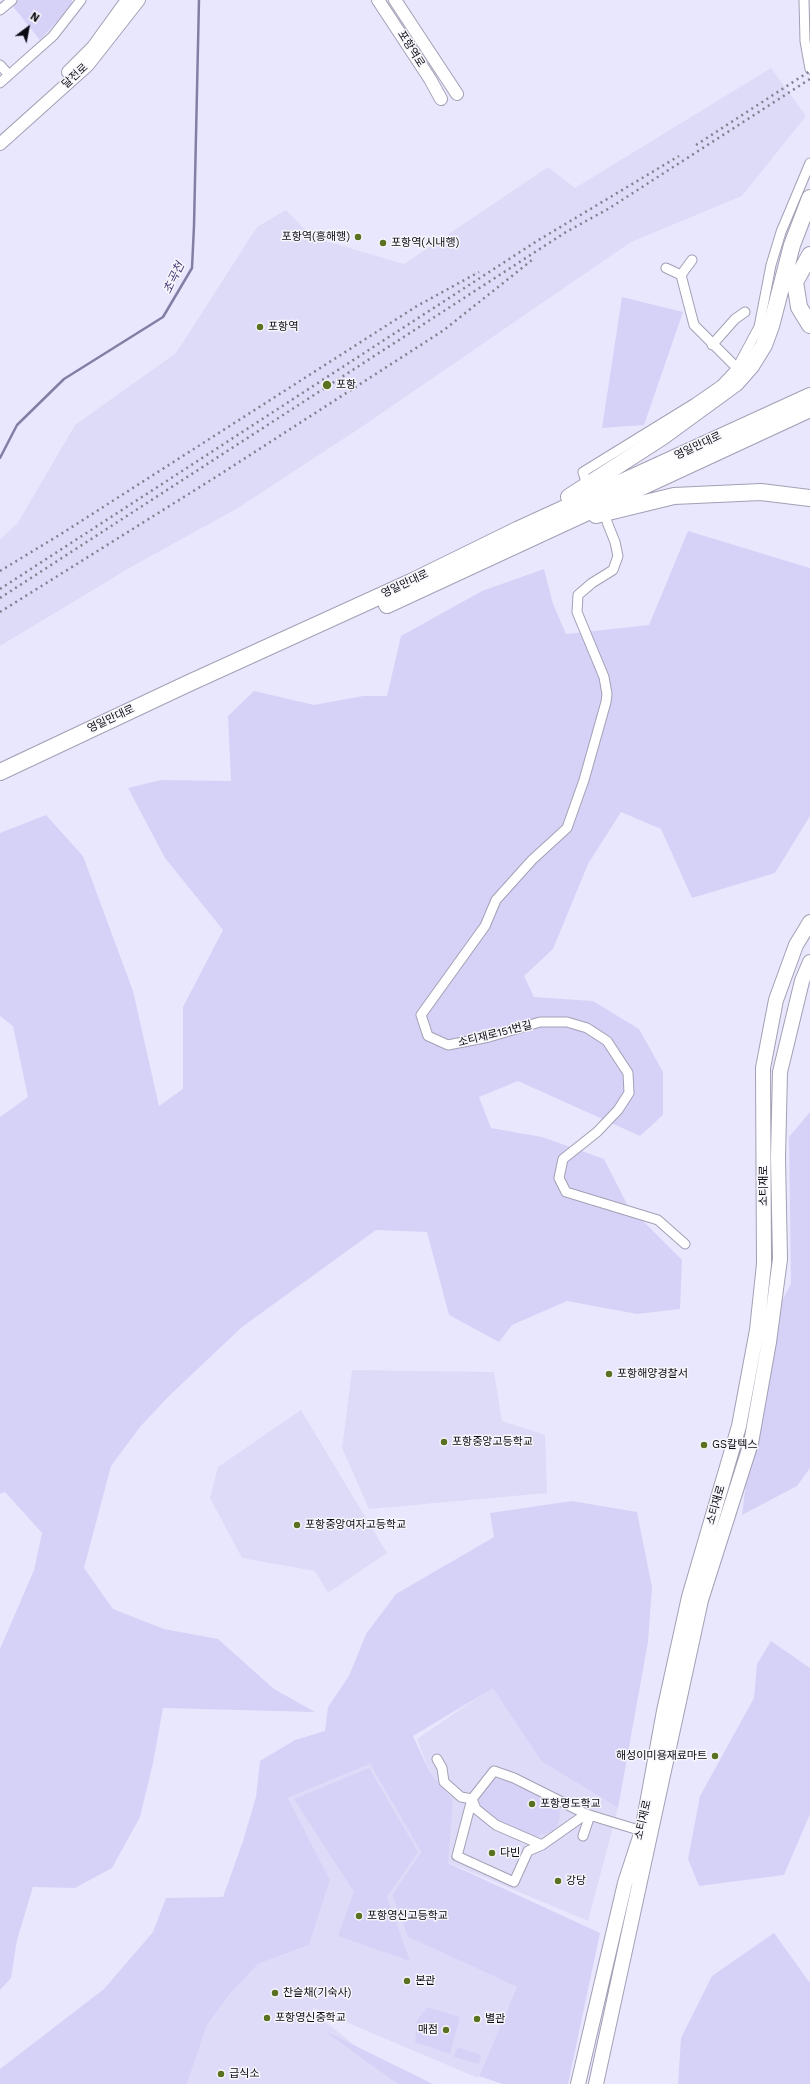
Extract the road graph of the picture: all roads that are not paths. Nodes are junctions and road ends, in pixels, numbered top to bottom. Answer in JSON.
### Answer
{"nodes":[{"id":1,"x":12,"y":0,"type":"edge"},
{"id":2,"x":127,"y":0,"type":"edge"},
{"id":3,"x":139,"y":0,"type":"edge"},
{"id":4,"x":378,"y":0,"type":"edge"},
{"id":5,"x":395,"y":0,"type":"edge"},
{"id":6,"x":804,"y":0,"type":"edge"},
{"id":7,"x":79,"y":1,"type":"edge"},
{"id":8,"x":0,"y":10,"type":"edge"},
{"id":9,"x":0,"y":65,"type":"edge"},
{"id":10,"x":810,"y":69,"type":"edge"},
{"id":11,"x":9,"y":75,"type":"junction"},
{"id":12,"x":0,"y":83,"type":"edge"},
{"id":13,"x":457,"y":94,"type":"dead end"},
{"id":14,"x":441,"y":99,"type":"dead end"},
{"id":15,"x":0,"y":134,"type":"edge"},
{"id":16,"x":0,"y":144,"type":"edge"},
{"id":17,"x":810,"y":163,"type":"edge"},
{"id":18,"x":810,"y":198,"type":"edge"},
{"id":19,"x":810,"y":255,"type":"edge"},
{"id":20,"x":692,"y":260,"type":"dead end"},
{"id":21,"x":666,"y":268,"type":"dead end"},
{"id":22,"x":681,"y":275,"type":"junction"},
{"id":23,"x":745,"y":312,"type":"dead end"},
{"id":24,"x":810,"y":325,"type":"edge"},
{"id":25,"x":712,"y":345,"type":"junction"},
{"id":26,"x":737,"y":368,"type":"junction"},
{"id":27,"x":810,"y":391,"type":"edge"},
{"id":28,"x":810,"y":396,"type":"edge"},
{"id":29,"x":810,"y":409,"type":"edge"},
{"id":30,"x":782,"y":416,"type":"junction"},
{"id":31,"x":810,"y":423,"type":"edge"},
{"id":32,"x":586,"y":482,"type":"dead end"},
{"id":33,"x":810,"y":498,"type":"edge"},
{"id":34,"x":607,"y":522,"type":"dead end"},
{"id":35,"x":558,"y":525,"type":"junction"},
{"id":36,"x":517,"y":530,"type":"junction"},
{"id":37,"x":0,"y":772,"type":"edge"},
{"id":38,"x":0,"y":782,"type":"edge"},
{"id":39,"x":810,"y":922,"type":"edge"},
{"id":40,"x":810,"y":962,"type":"edge"},
{"id":41,"x":685,"y":1244,"type":"dead end"},
{"id":42,"x":437,"y":1758,"type":"dead end"},
{"id":43,"x":472,"y":1799,"type":"junction"},
{"id":44,"x":588,"y":1815,"type":"junction"},
{"id":45,"x":642,"y":1831,"type":"junction"},
{"id":46,"x":583,"y":1836,"type":"dead end"},
{"id":47,"x":542,"y":1845,"type":"junction"},
{"id":48,"x":578,"y":2084,"type":"edge"},
{"id":49,"x":596,"y":2084,"type":"edge"}],
"edges":[{"from":1,"to":8,"type":"street"},
{"from":2,"to":15,"type":"street","name":"달전로"},
{"from":3,"to":16,"type":"street","name":"달전로"},
{"from":4,"to":14,"type":"street","name":"포항역로"},
{"from":5,"to":13,"type":"street","name":"포항역로"},
{"from":6,"to":10,"type":"street"},
{"from":7,"to":11,"type":"street"},
{"from":9,"to":11,"type":"street"},
{"from":11,"to":12,"type":"street"},
{"from":17,"to":26,"type":"street"},
{"from":18,"to":36,"type":"highway"},
{"from":19,"to":24,"type":"highway"},
{"from":20,"to":22,"type":"street"},
{"from":21,"to":22,"type":"street"},
{"from":22,"to":25,"type":"street"},
{"from":23,"to":25,"type":"street"},
{"from":25,"to":26,"type":"street"},
{"from":26,"to":32,"type":"street"},
{"from":27,"to":30,"type":"highway"},
{"from":28,"to":30,"type":"highway","name":"영일만대로"},
{"from":29,"to":30,"type":"highway","name":"영일만대로"},
{"from":30,"to":31,"type":"highway"},
{"from":30,"to":35,"type":"highway","name":"영일만대로"},
{"from":30,"to":36,"type":"highway","name":"영일만대로"},
{"from":33,"to":35,"type":"highway"},
{"from":34,"to":41,"type":"street","name":"소티재로151번길"},
{"from":35,"to":38,"type":"highway","name":"영일만대로"},
{"from":36,"to":37,"type":"highway","name":"영일만대로"},
{"from":39,"to":45,"type":"main road","name":"소티재로"},
{"from":40,"to":49,"type":"main road","name":"소티재로"},
{"from":42,"to":43,"type":"street"},
{"from":43,"to":44,"type":"street"},
{"from":43,"to":47,"type":"street"},
{"from":43,"to":47,"type":"street"},
{"from":44,"to":45,"type":"street"},
{"from":44,"to":46,"type":"street"},
{"from":44,"to":47,"type":"street"},
{"from":45,"to":48,"type":"main road","name":"소티재로"}]}
